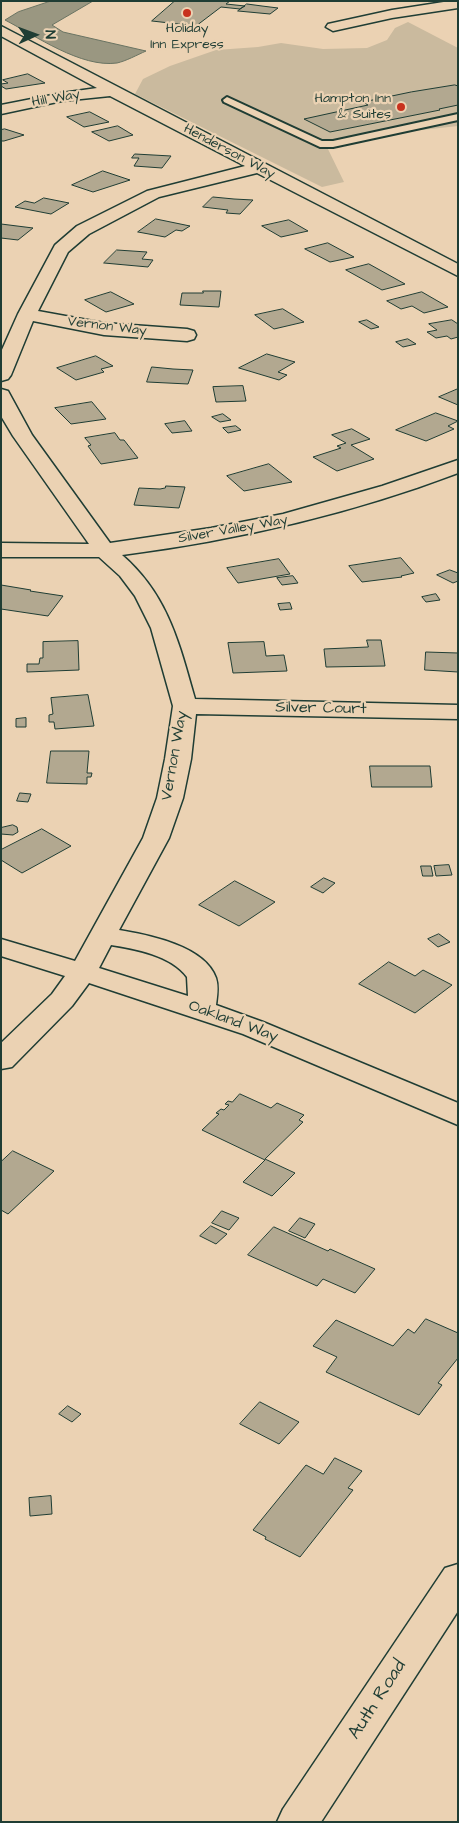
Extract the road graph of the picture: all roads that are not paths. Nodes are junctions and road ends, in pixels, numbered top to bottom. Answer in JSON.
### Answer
{"nodes":[{"id":1,"x":458,"y":4,"type":"edge"},
{"id":2,"x":333,"y":27,"type":"dead end"},
{"id":3,"x":1,"y":30,"type":"edge"},
{"id":4,"x":112,"y":91,"type":"junction"},
{"id":5,"x":227,"y":100,"type":"dead end"},
{"id":6,"x":1,"y":110,"type":"edge"},
{"id":7,"x":458,"y":116,"type":"edge"},
{"id":8,"x":258,"y":168,"type":"junction"},
{"id":9,"x":458,"y":271,"type":"edge"},
{"id":10,"x":27,"y":314,"type":"junction"},
{"id":11,"x":187,"y":335,"type":"dead end"},
{"id":12,"x":1,"y":375,"type":"edge"},
{"id":13,"x":1,"y":395,"type":"edge"},
{"id":14,"x":458,"y":466,"type":"edge"},
{"id":15,"x":1,"y":550,"type":"edge"},
{"id":16,"x":104,"y":550,"type":"junction"},
{"id":17,"x":185,"y":706,"type":"junction"},
{"id":18,"x":458,"y":712,"type":"edge"},
{"id":19,"x":103,"y":936,"type":"junction"},
{"id":20,"x":1,"y":947,"type":"edge"},
{"id":21,"x":82,"y":973,"type":"junction"},
{"id":22,"x":201,"y":1010,"type":"junction"},
{"id":23,"x":1,"y":1060,"type":"edge"},
{"id":24,"x":458,"y":1115,"type":"edge"},
{"id":25,"x":458,"y":1579,"type":"edge"},
{"id":26,"x":298,"y":1822,"type":"edge"}],
"edges":[{"from":1,"to":2,"type":"street"},
{"from":3,"to":4,"type":"street","name":"Henderson Way"},
{"from":4,"to":6,"type":"street","name":"Hill Way"},
{"from":4,"to":8,"type":"street","name":"Henderson Way"},
{"from":5,"to":7,"type":"lane"},
{"from":8,"to":9,"type":"street","name":"Henderson Way"},
{"from":8,"to":10,"type":"street"},
{"from":10,"to":11,"type":"street","name":"Vernon Way"},
{"from":10,"to":12,"type":"street"},
{"from":13,"to":16,"type":"street","name":"Vernon Way"},
{"from":14,"to":16,"type":"street","name":"Silver Valley Way"},
{"from":15,"to":16,"type":"street","name":"Silver Valley Way"},
{"from":16,"to":17,"type":"street","name":"Vernon Way"},
{"from":17,"to":18,"type":"street","name":"Silver Court"},
{"from":17,"to":19,"type":"street","name":"Vernon Way"},
{"from":19,"to":21,"type":"street","name":"Vernon Way"},
{"from":19,"to":22,"type":"street"},
{"from":20,"to":21,"type":"street","name":"Oakland Way"},
{"from":21,"to":22,"type":"street","name":"Oakland Way"},
{"from":21,"to":23,"type":"street","name":"Vernon Way"},
{"from":22,"to":24,"type":"street","name":"Oakland Way"},
{"from":25,"to":26,"type":"street","name":"Auth Road"}]}
